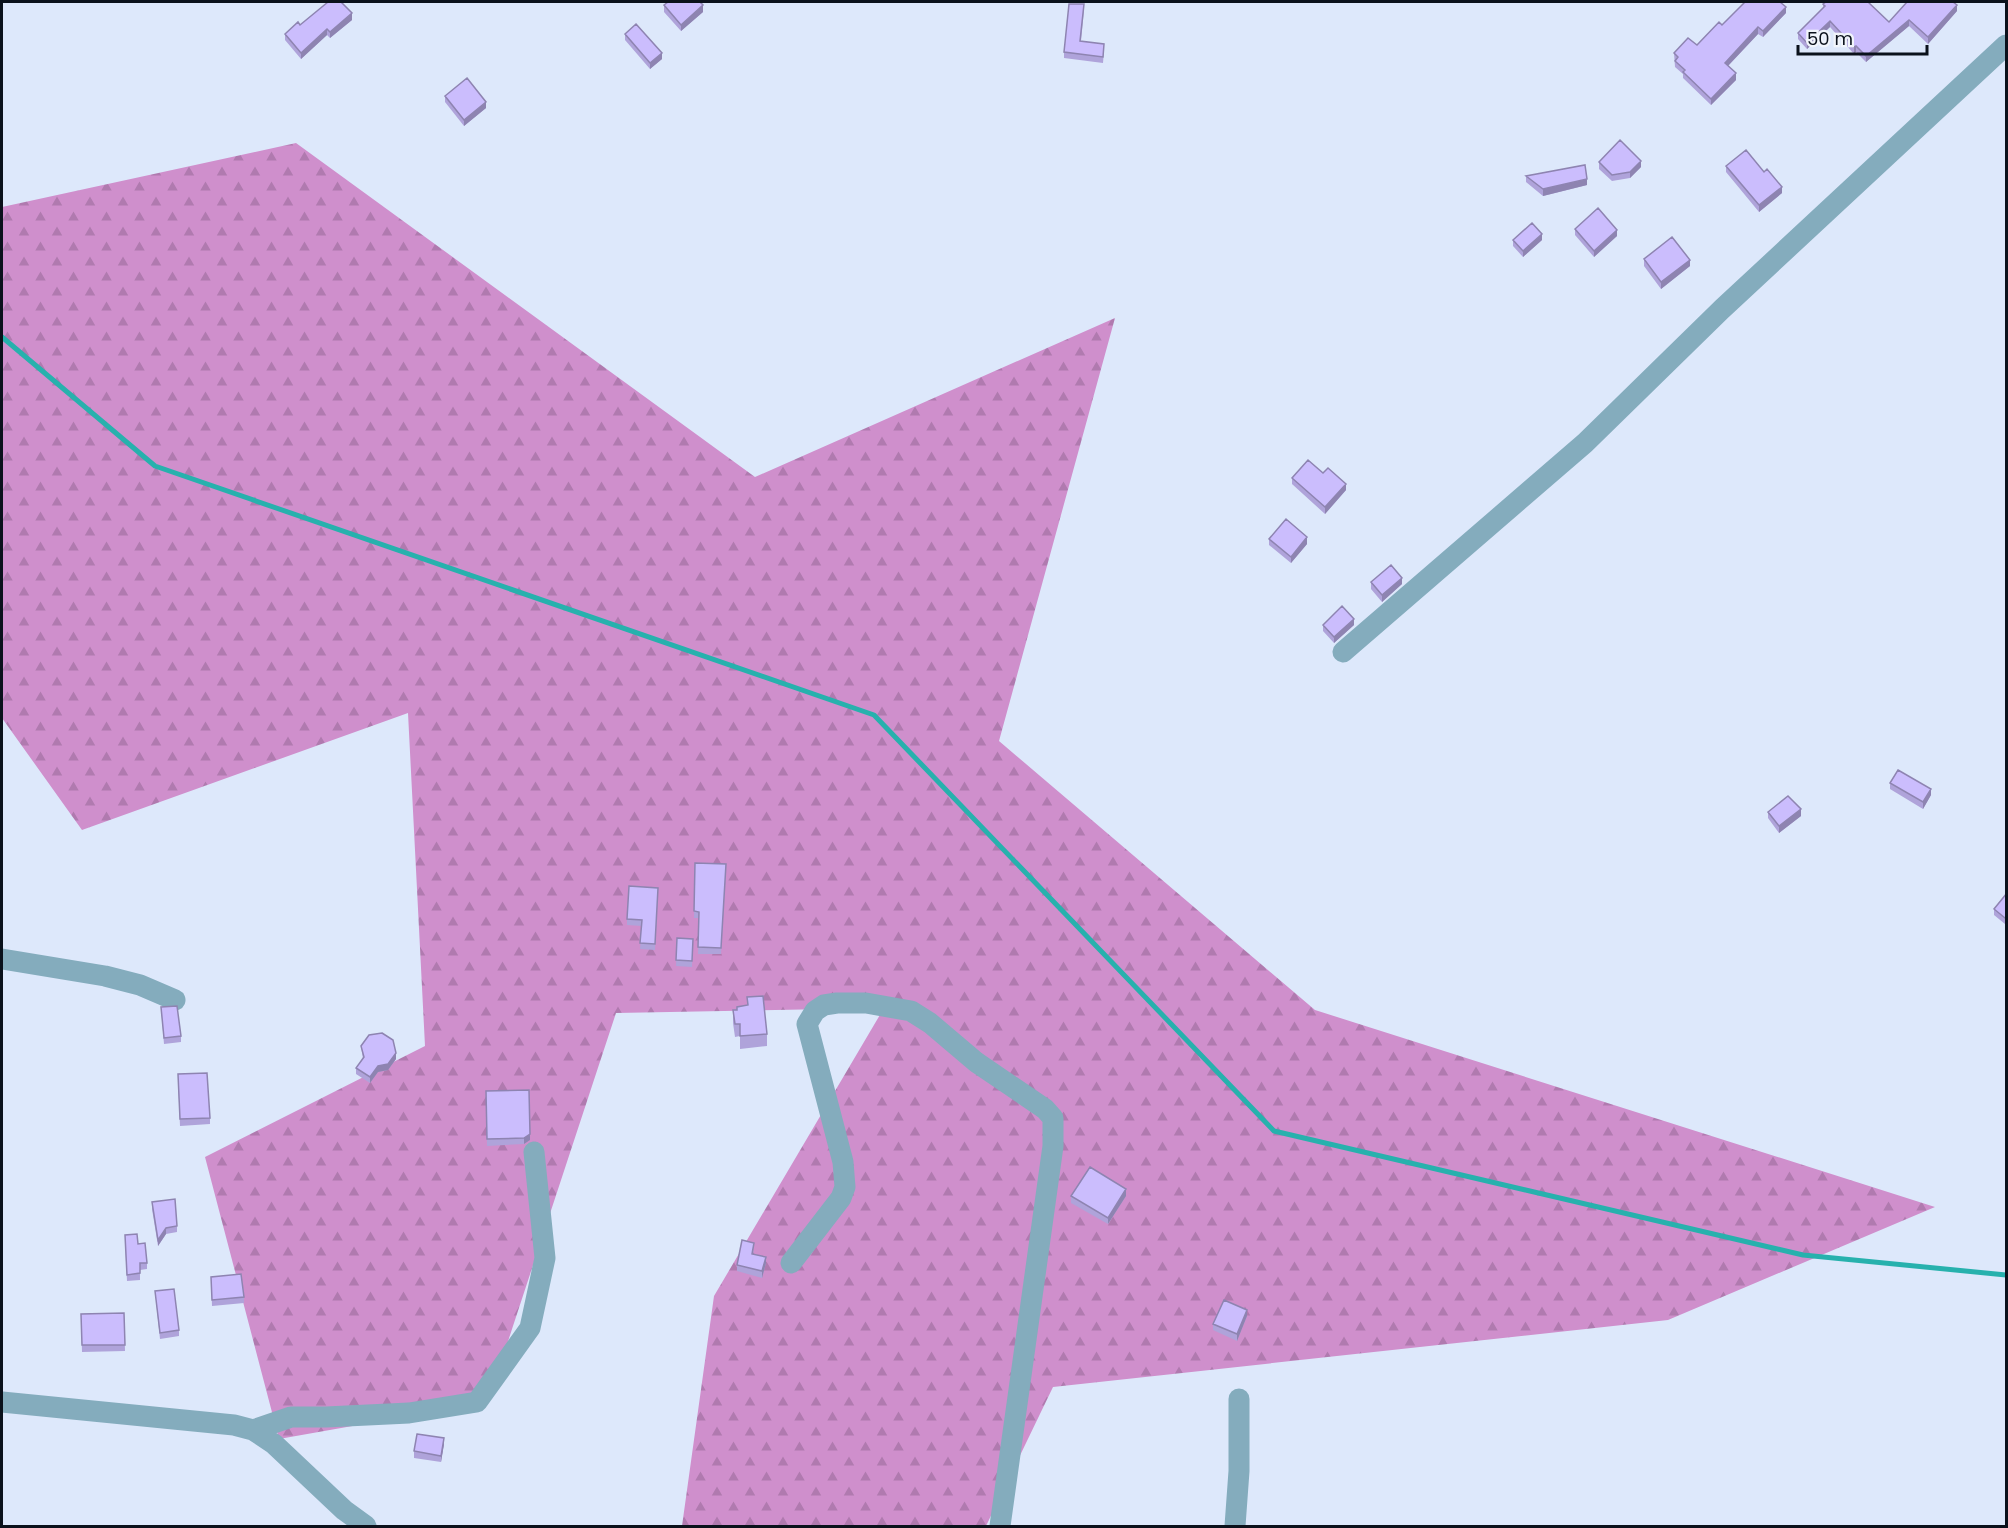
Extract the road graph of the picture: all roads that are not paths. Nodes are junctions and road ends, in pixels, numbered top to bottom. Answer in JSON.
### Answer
{"nodes":[{"id":1,"x":2007,"y":45,"type":"edge"},
{"id":2,"x":1343,"y":652,"type":"dead end"},
{"id":3,"x":2,"y":959,"type":"edge"},
{"id":4,"x":175,"y":1000,"type":"dead end"},
{"id":5,"x":534,"y":1152,"type":"dead end"},
{"id":6,"x":791,"y":1263,"type":"dead end"},
{"id":7,"x":1239,"y":1399,"type":"dead end"},
{"id":8,"x":2,"y":1402,"type":"edge"},
{"id":9,"x":253,"y":1430,"type":"junction"},
{"id":10,"x":366,"y":1527,"type":"edge"},
{"id":11,"x":1000,"y":1527,"type":"edge"},
{"id":12,"x":1235,"y":1527,"type":"edge"}],
"edges":[{"from":1,"to":2,"type":"street"},
{"from":3,"to":4,"type":"street"},
{"from":5,"to":9,"type":"street"},
{"from":6,"to":11,"type":"street"},
{"from":7,"to":12,"type":"street"},
{"from":8,"to":9,"type":"street"},
{"from":9,"to":10,"type":"street"}]}
